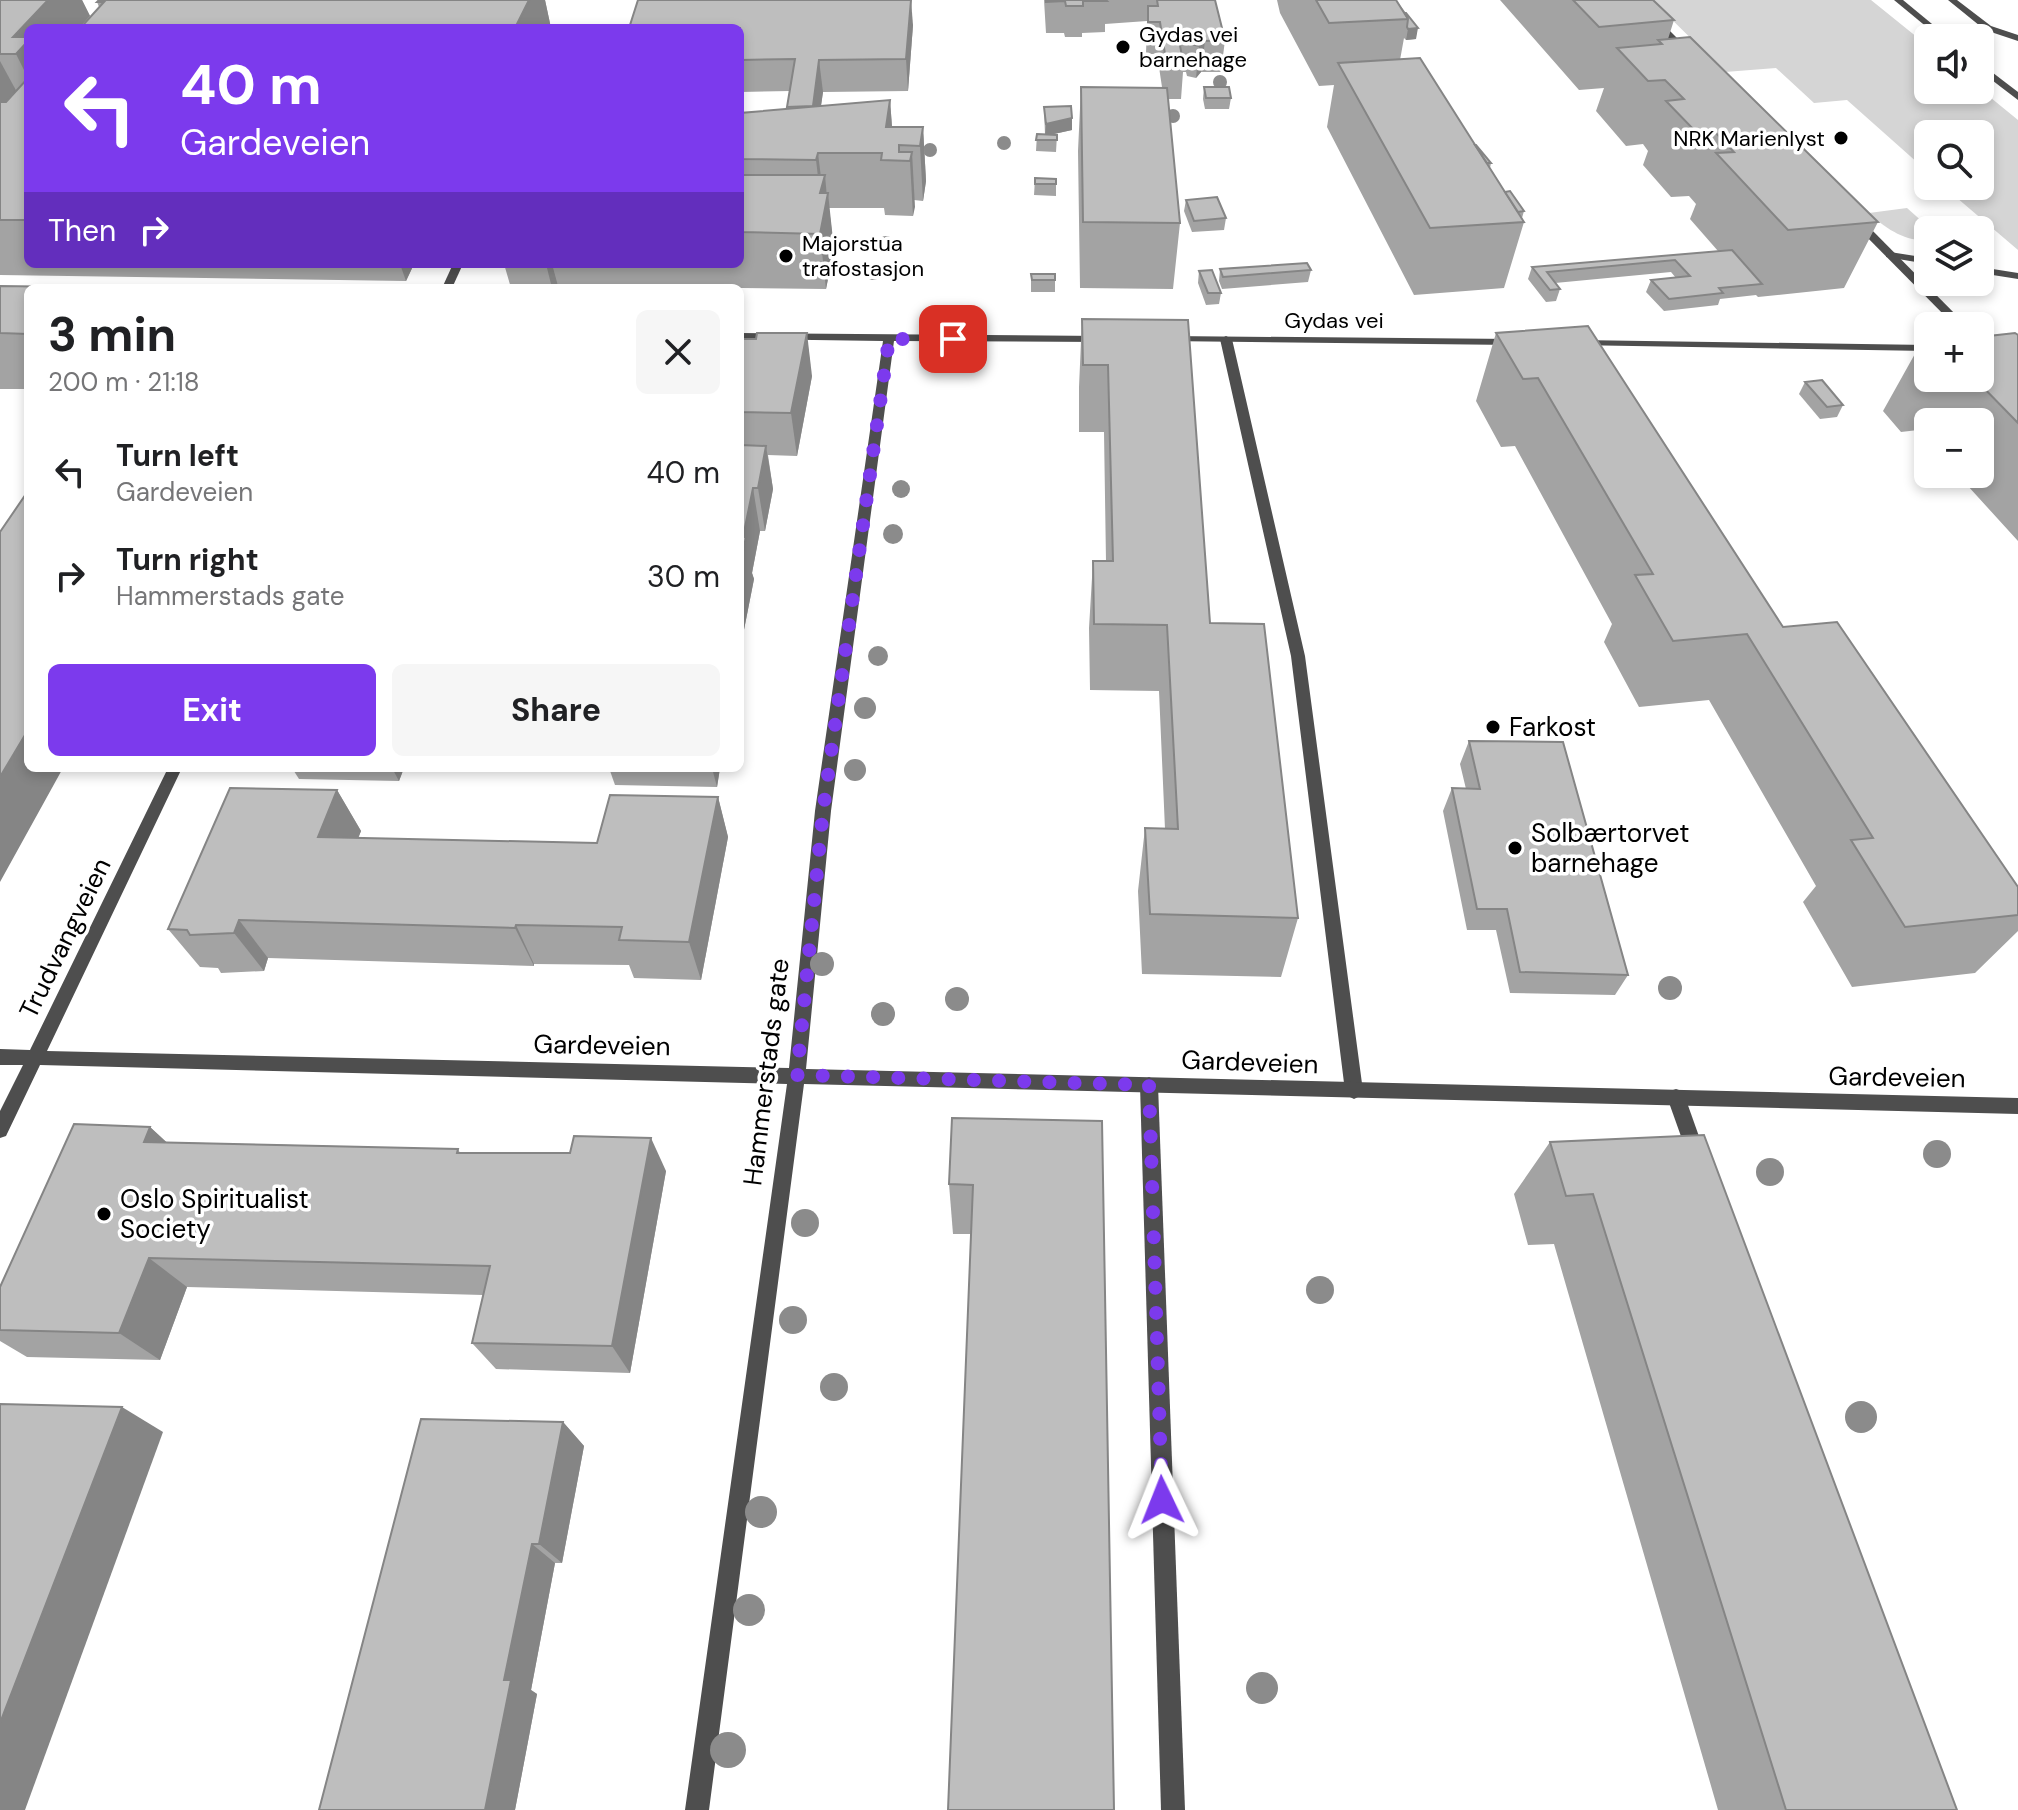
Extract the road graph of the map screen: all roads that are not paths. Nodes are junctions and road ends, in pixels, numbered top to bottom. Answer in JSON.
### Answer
{"nodes":[{"id":1,"x":1634,"y":0,"type":"edge"},
{"id":2,"x":1898,"y":0,"type":"edge"},
{"id":3,"x":1952,"y":0,"type":"edge"},
{"id":4,"x":1928,"y":24,"type":"edge"},
{"id":5,"x":2018,"y":38,"type":"edge"},
{"id":6,"x":1701,"y":66,"type":"edge"},
{"id":7,"x":1994,"y":77,"type":"edge"},
{"id":8,"x":2018,"y":97,"type":"edge"},
{"id":9,"x":1846,"y":210,"type":"edge"},
{"id":10,"x":1890,"y":255,"type":"junction"},
{"id":11,"x":1914,"y":259,"type":"edge"},
{"id":12,"x":1994,"y":272,"type":"edge"},
{"id":13,"x":2018,"y":276,"type":"edge"},
{"id":14,"x":1947,"y":312,"type":"edge"},
{"id":15,"x":744,"y":336,"type":"edge"},
{"id":16,"x":889,"y":339,"type":"junction"},
{"id":17,"x":1114,"y":339,"type":"edge"},
{"id":18,"x":1162,"y":339,"type":"edge"},
{"id":19,"x":1226,"y":339,"type":"junction"},
{"id":20,"x":1527,"y":342,"type":"edge"},
{"id":21,"x":1559,"y":342,"type":"edge"},
{"id":22,"x":1575,"y":343,"type":"junction"},
{"id":23,"x":1914,"y":348,"type":"edge"},
{"id":24,"x":1583,"y":355,"type":"edge"},
{"id":25,"x":173,"y":772,"type":"edge"},
{"id":26,"x":0,"y":1057,"type":"edge"},
{"id":27,"x":37,"y":1058,"type":"junction"},
{"id":28,"x":797,"y":1075,"type":"junction"},
{"id":29,"x":1149,"y":1085,"type":"junction"},
{"id":30,"x":1354,"y":1091,"type":"junction"},
{"id":31,"x":1676,"y":1097,"type":"junction"},
{"id":32,"x":2018,"y":1106,"type":"edge"},
{"id":33,"x":0,"y":1130,"type":"edge"},
{"id":34,"x":1702,"y":1171,"type":"edge"},
{"id":35,"x":697,"y":1810,"type":"edge"},
{"id":36,"x":1173,"y":1810,"type":"edge"}],
"edges":[{"from":1,"to":6,"type":"street"},
{"from":2,"to":4,"type":"street"},
{"from":3,"to":5,"type":"street"},
{"from":7,"to":8,"type":"street"},
{"from":9,"to":10,"type":"street"},
{"from":10,"to":11,"type":"street"},
{"from":10,"to":14,"type":"street"},
{"from":12,"to":13,"type":"street"},
{"from":15,"to":16,"type":"street"},
{"from":16,"to":17,"type":"street"},
{"from":16,"to":28,"type":"street","name":"Hammerstads gate"},
{"from":18,"to":19,"type":"street","name":"Gydas vei"},
{"from":19,"to":20,"type":"street","name":"Gydas vei"},
{"from":19,"to":30,"type":"street"},
{"from":21,"to":22,"type":"street"},
{"from":22,"to":23,"type":"street"},
{"from":22,"to":24,"type":"street"},
{"from":25,"to":27,"type":"street","name":"Trudvangveien"},
{"from":26,"to":27,"type":"street","name":"Gardeveien"},
{"from":27,"to":28,"type":"street","name":"Gardeveien"},
{"from":27,"to":33,"type":"street","name":"Trudvangveien"},
{"from":28,"to":29,"type":"street","name":"Gardeveien"},
{"from":28,"to":35,"type":"street","name":"Hammerstads gate"},
{"from":29,"to":30,"type":"street","name":"Gardeveien"},
{"from":29,"to":36,"type":"street"},
{"from":30,"to":31,"type":"street","name":"Gardeveien"},
{"from":31,"to":32,"type":"street","name":"Gardeveien"},
{"from":31,"to":34,"type":"street"}]}
